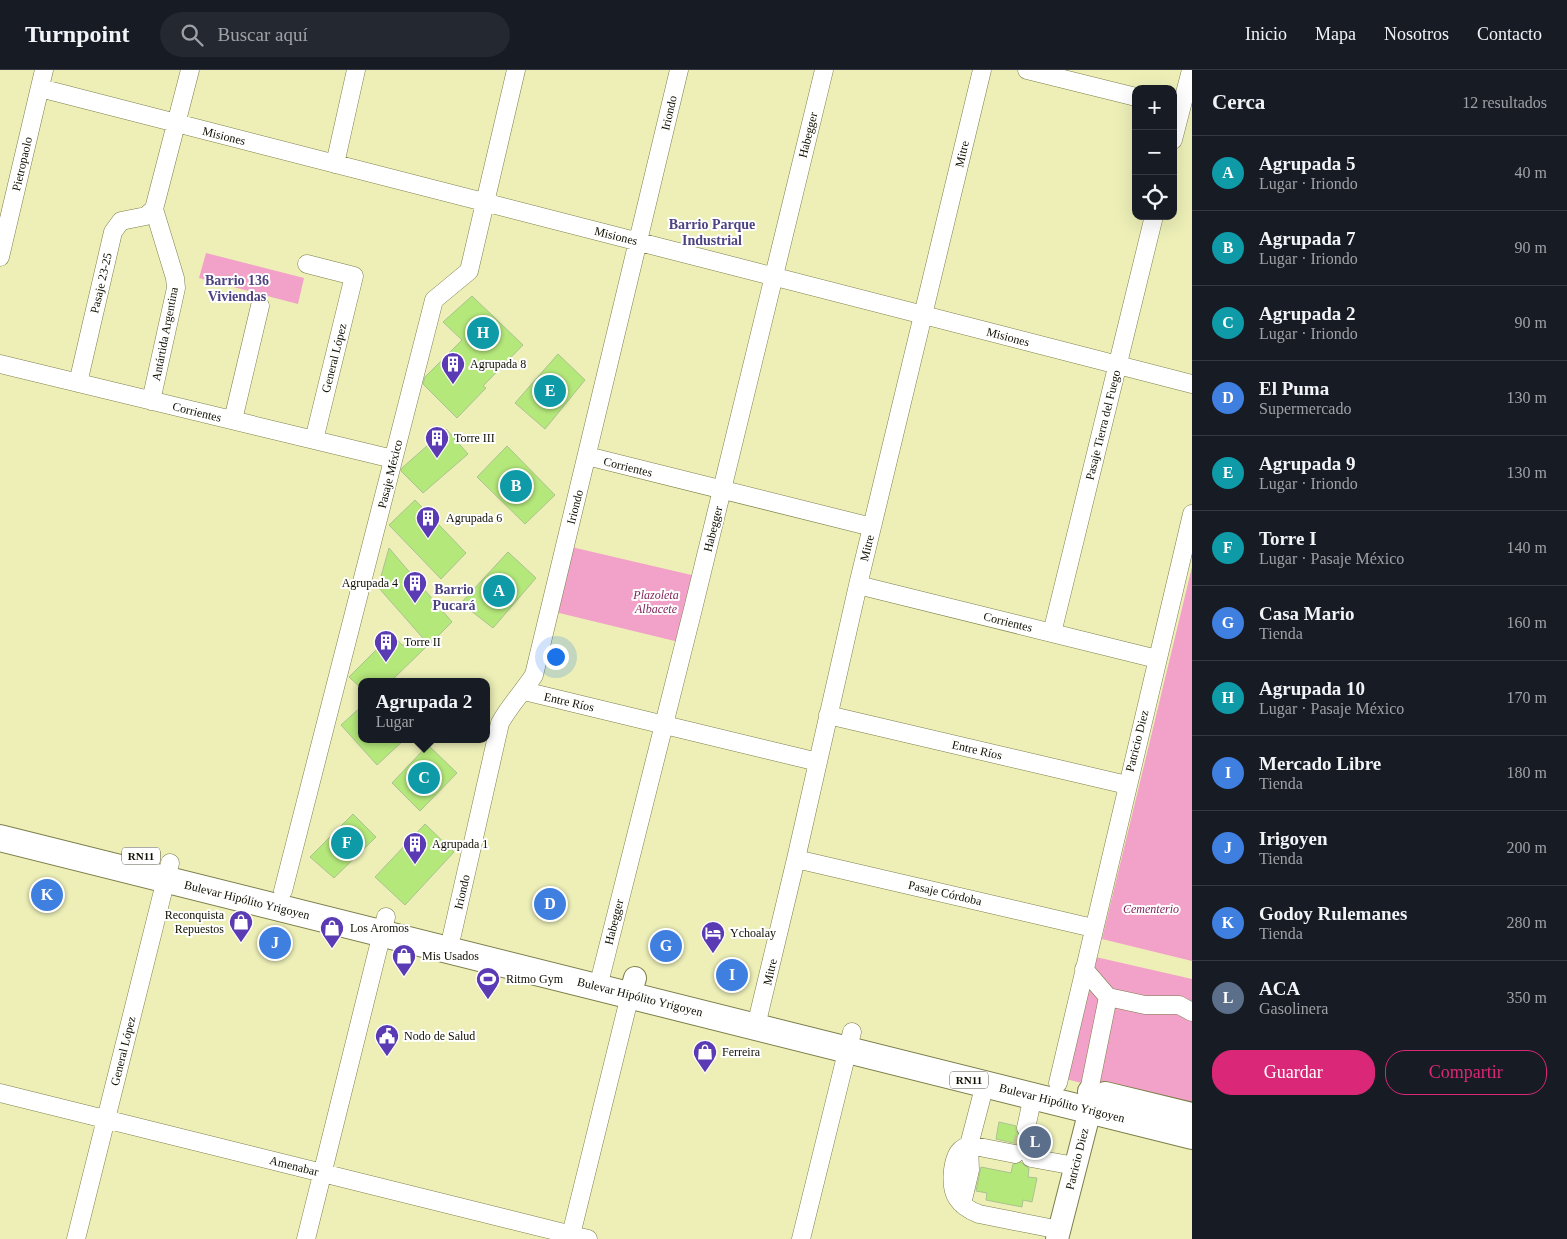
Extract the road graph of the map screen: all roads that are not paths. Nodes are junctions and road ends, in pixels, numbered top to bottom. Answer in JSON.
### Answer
{"nodes":[{"id":1,"x":190,"y":70,"type":"edge"},
{"id":2,"x":356,"y":70,"type":"edge"},
{"id":3,"x":516,"y":70,"type":"edge"},
{"id":4,"x":679,"y":70,"type":"edge"},
{"id":5,"x":824,"y":70,"type":"edge"},
{"id":6,"x":982,"y":70,"type":"edge"},
{"id":7,"x":1027,"y":70,"type":"edge"},
{"id":8,"x":1191,"y":70,"type":"edge"},
{"id":9,"x":39,"y":75,"type":"edge"},
{"id":10,"x":1132,"y":96,"type":"edge"},
{"id":11,"x":1182,"y":109,"type":"edge"},
{"id":12,"x":177,"y":124,"type":"junction"},
{"id":13,"x":1176,"y":130,"type":"edge"},
{"id":14,"x":335,"y":164,"type":"junction"},
{"id":15,"x":485,"y":203,"type":"junction"},
{"id":16,"x":154,"y":209,"type":"junction"},
{"id":17,"x":1153,"y":220,"type":"edge"},
{"id":18,"x":639,"y":242,"type":"junction"},
{"id":19,"x":0,"y":257,"type":"edge"},
{"id":20,"x":307,"y":264,"type":"dead end"},
{"id":21,"x":774,"y":277,"type":"junction"},
{"id":22,"x":260,"y":306,"type":"dead end"},
{"id":23,"x":923,"y":315,"type":"junction"},
{"id":24,"x":0,"y":364,"type":"edge"},
{"id":25,"x":1118,"y":366,"type":"junction"},
{"id":26,"x":78,"y":383,"type":"junction"},
{"id":27,"x":1192,"y":384,"type":"edge"},
{"id":28,"x":151,"y":401,"type":"junction"},
{"id":29,"x":233,"y":420,"type":"junction"},
{"id":30,"x":314,"y":440,"type":"junction"},
{"id":31,"x":587,"y":456,"type":"junction"},
{"id":32,"x":394,"y":459,"type":"junction"},
{"id":33,"x":722,"y":490,"type":"junction"},
{"id":34,"x":1192,"y":514,"type":"edge"},
{"id":35,"x":872,"y":527,"type":"junction"},
{"id":36,"x":858,"y":585,"type":"junction"},
{"id":37,"x":1052,"y":633,"type":"junction"},
{"id":38,"x":1157,"y":659,"type":"junction"},
{"id":39,"x":524,"y":692,"type":"junction"},
{"id":40,"x":828,"y":714,"type":"junction"},
{"id":41,"x":663,"y":724,"type":"junction"},
{"id":42,"x":818,"y":762,"type":"junction"},
{"id":43,"x":1127,"y":784,"type":"junction"},
{"id":44,"x":0,"y":821,"type":"edge"},
{"id":45,"x":0,"y":838,"type":"edge"},
{"id":46,"x":796,"y":859,"type":"junction"},
{"id":47,"x":168,"y":871,"type":"junction"},
{"id":48,"x":283,"y":891,"type":"junction"},
{"id":49,"x":384,"y":925,"type":"junction"},
{"id":50,"x":1093,"y":928,"type":"junction"},
{"id":51,"x":452,"y":935,"type":"junction"},
{"id":52,"x":1084,"y":969,"type":"junction"},
{"id":53,"x":600,"y":979,"type":"junction"},
{"id":54,"x":633,"y":987,"type":"junction"},
{"id":55,"x":1108,"y":996,"type":"junction"},
{"id":56,"x":1192,"y":1012,"type":"edge"},
{"id":57,"x":758,"y":1018,"type":"junction"},
{"id":58,"x":850,"y":1041,"type":"junction"},
{"id":59,"x":1058,"y":1083,"type":"junction"},
{"id":60,"x":985,"y":1084,"type":"junction"},
{"id":61,"x":0,"y":1093,"type":"edge"},
{"id":62,"x":1034,"y":1096,"type":"junction"},
{"id":63,"x":1089,"y":1100,"type":"junction"},
{"id":64,"x":1192,"y":1116,"type":"edge"},
{"id":65,"x":106,"y":1120,"type":"junction"},
{"id":66,"x":1026,"y":1128,"type":"tunnel mouth"},
{"id":67,"x":1192,"y":1136,"type":"edge"},
{"id":68,"x":969,"y":1145,"type":"junction"},
{"id":69,"x":1075,"y":1166,"type":"junction"},
{"id":70,"x":323,"y":1173,"type":"junction"},
{"id":71,"x":1058,"y":1234,"type":"edge"},
{"id":72,"x":570,"y":1237,"type":"edge"},
{"id":73,"x":76,"y":1239,"type":"edge"},
{"id":74,"x":306,"y":1239,"type":"edge"},
{"id":75,"x":588,"y":1239,"type":"edge"},
{"id":76,"x":801,"y":1239,"type":"edge"}],
"edges":[{"from":1,"to":12,"type":"street"},
{"from":2,"to":14,"type":"street"},
{"from":3,"to":15,"type":"street","name":"Pasaje México"},
{"from":4,"to":18,"type":"street","name":"Iriondo"},
{"from":5,"to":21,"type":"street","name":"Habegger"},
{"from":6,"to":23,"type":"street","name":"Mitre"},
{"from":7,"to":10,"type":"street"},
{"from":8,"to":11,"type":"street"},
{"from":9,"to":12,"type":"street","name":"Misiones"},
{"from":9,"to":19,"type":"street","name":"Pietropaolo"},
{"from":11,"to":13,"type":"street"},
{"from":12,"to":14,"type":"street","name":"Misiones"},
{"from":12,"to":16,"type":"street"},
{"from":14,"to":15,"type":"street","name":"Misiones"},
{"from":15,"to":18,"type":"street","name":"Misiones"},
{"from":15,"to":32,"type":"street","name":"Pasaje México"},
{"from":16,"to":26,"type":"street","name":"Pasaje 23-25"},
{"from":16,"to":28,"type":"street","name":"Antártida Argentina"},
{"from":17,"to":25,"type":"street","name":"Pasaje Tierra del Fuego"},
{"from":18,"to":21,"type":"street","name":"Misiones"},
{"from":18,"to":31,"type":"street","name":"Iriondo"},
{"from":20,"to":30,"type":"street","name":"General López"},
{"from":21,"to":23,"type":"street","name":"Misiones"},
{"from":21,"to":33,"type":"street","name":"Habegger"},
{"from":22,"to":29,"type":"street"},
{"from":23,"to":25,"type":"street","name":"Misiones"},
{"from":23,"to":35,"type":"street","name":"Mitre"},
{"from":24,"to":26,"type":"street","name":"Corrientes"},
{"from":25,"to":27,"type":"street","name":"Misiones"},
{"from":25,"to":37,"type":"street","name":"Pasaje Tierra del Fuego"},
{"from":26,"to":28,"type":"street","name":"Corrientes"},
{"from":28,"to":29,"type":"street","name":"Corrientes"},
{"from":29,"to":30,"type":"street","name":"Corrientes"},
{"from":30,"to":32,"type":"street","name":"Corrientes"},
{"from":31,"to":33,"type":"street","name":"Corrientes"},
{"from":31,"to":39,"type":"street","name":"Iriondo"},
{"from":32,"to":48,"type":"street","name":"Pasaje México"},
{"from":33,"to":35,"type":"street","name":"Corrientes"},
{"from":33,"to":41,"type":"street","name":"Habegger"},
{"from":34,"to":38,"type":"street","name":"Patricio Diez"},
{"from":35,"to":36,"type":"street","name":"Mitre"},
{"from":36,"to":37,"type":"street","name":"Corrientes"},
{"from":36,"to":40,"type":"street","name":"Mitre"},
{"from":37,"to":38,"type":"street","name":"Corrientes"},
{"from":38,"to":43,"type":"street","name":"Patricio Diez"},
{"from":39,"to":41,"type":"street","name":"Entre Ríos"},
{"from":39,"to":51,"type":"street","name":"Iriondo"},
{"from":40,"to":42,"type":"street","name":"Mitre"},
{"from":40,"to":43,"type":"street","name":"Entre Ríos"},
{"from":41,"to":42,"type":"street","name":"Entre Ríos"},
{"from":41,"to":53,"type":"street","name":"Habegger"},
{"from":42,"to":46,"type":"street","name":"Mitre"},
{"from":43,"to":50,"type":"street","name":"Patricio Diez"},
{"from":44,"to":47,"type":"highway","name":"Bulevar Hipólito Yrigoyen","number":"RN11"},
{"from":45,"to":47,"type":"highway","name":"Bulevar Hipólito Yrigoyen","number":"RN11"},
{"from":46,"to":50,"type":"street","name":"Pasaje Córdoba"},
{"from":46,"to":57,"type":"street","name":"Mitre"},
{"from":47,"to":48,"type":"highway","name":"Bulevar Hipólito Yrigoyen","number":"RN11"},
{"from":47,"to":49,"type":"highway","name":"Bulevar Hipólito Yrigoyen","number":"RN11"},
{"from":47,"to":65,"type":"street","name":"General López"},
{"from":48,"to":49,"type":"highway","name":"Bulevar Hipólito Yrigoyen","number":"RN11"},
{"from":49,"to":51,"type":"highway","name":"Bulevar Hipólito Yrigoyen","number":"RN11"},
{"from":49,"to":53,"type":"highway","name":"Bulevar Hipólito Yrigoyen","number":"RN11"},
{"from":49,"to":70,"type":"street"},
{"from":50,"to":52,"type":"street","name":"Patricio Diez"},
{"from":51,"to":53,"type":"highway","name":"Bulevar Hipólito Yrigoyen","number":"RN11"},
{"from":52,"to":55,"type":"street"},
{"from":52,"to":59,"type":"street","name":"Patricio Diez"},
{"from":53,"to":54,"type":"highway","name":"Bulevar Hipólito Yrigoyen","number":"RN11"},
{"from":54,"to":57,"type":"highway","name":"Bulevar Hipólito Yrigoyen","number":"RN11"},
{"from":54,"to":72,"type":"street"},
{"from":55,"to":56,"type":"street"},
{"from":55,"to":63,"type":"street","name":"Patricio Diez"},
{"from":57,"to":58,"type":"highway","name":"Bulevar Hipólito Yrigoyen","number":"RN11"},
{"from":58,"to":59,"type":"highway","name":"Bulevar Hipólito Yrigoyen","number":"RN11"},
{"from":58,"to":60,"type":"highway","name":"Bulevar Hipólito Yrigoyen","number":"RN11"},
{"from":58,"to":76,"type":"street"},
{"from":59,"to":63,"type":"highway","name":"Bulevar Hipólito Yrigoyen","number":"RN11"},
{"from":60,"to":62,"type":"highway","name":"Bulevar Hipólito Yrigoyen","number":"RN11"},
{"from":60,"to":68,"type":"street"},
{"from":61,"to":65,"type":"street","name":"Amenabar"},
{"from":62,"to":63,"type":"highway","name":"Bulevar Hipólito Yrigoyen","number":"RN11"},
{"from":62,"to":66,"type":"street"},
{"from":63,"to":64,"type":"highway","name":"Bulevar Hipólito Yrigoyen","number":"RN11"},
{"from":63,"to":67,"type":"highway","name":"Bulevar Hipólito Yrigoyen","number":"RN11"},
{"from":63,"to":69,"type":"main road","name":"Patricio Diez"},
{"from":65,"to":70,"type":"street","name":"Amenabar"},
{"from":65,"to":73,"type":"street","name":"General López"},
{"from":68,"to":69,"type":"street"},
{"from":68,"to":71,"type":"street"},
{"from":69,"to":71,"type":"main road","name":"Patricio Diez"},
{"from":70,"to":72,"type":"street","name":"Amenabar"},
{"from":70,"to":74,"type":"street"},
{"from":72,"to":75,"type":"street","name":"Amenabar"}]}
